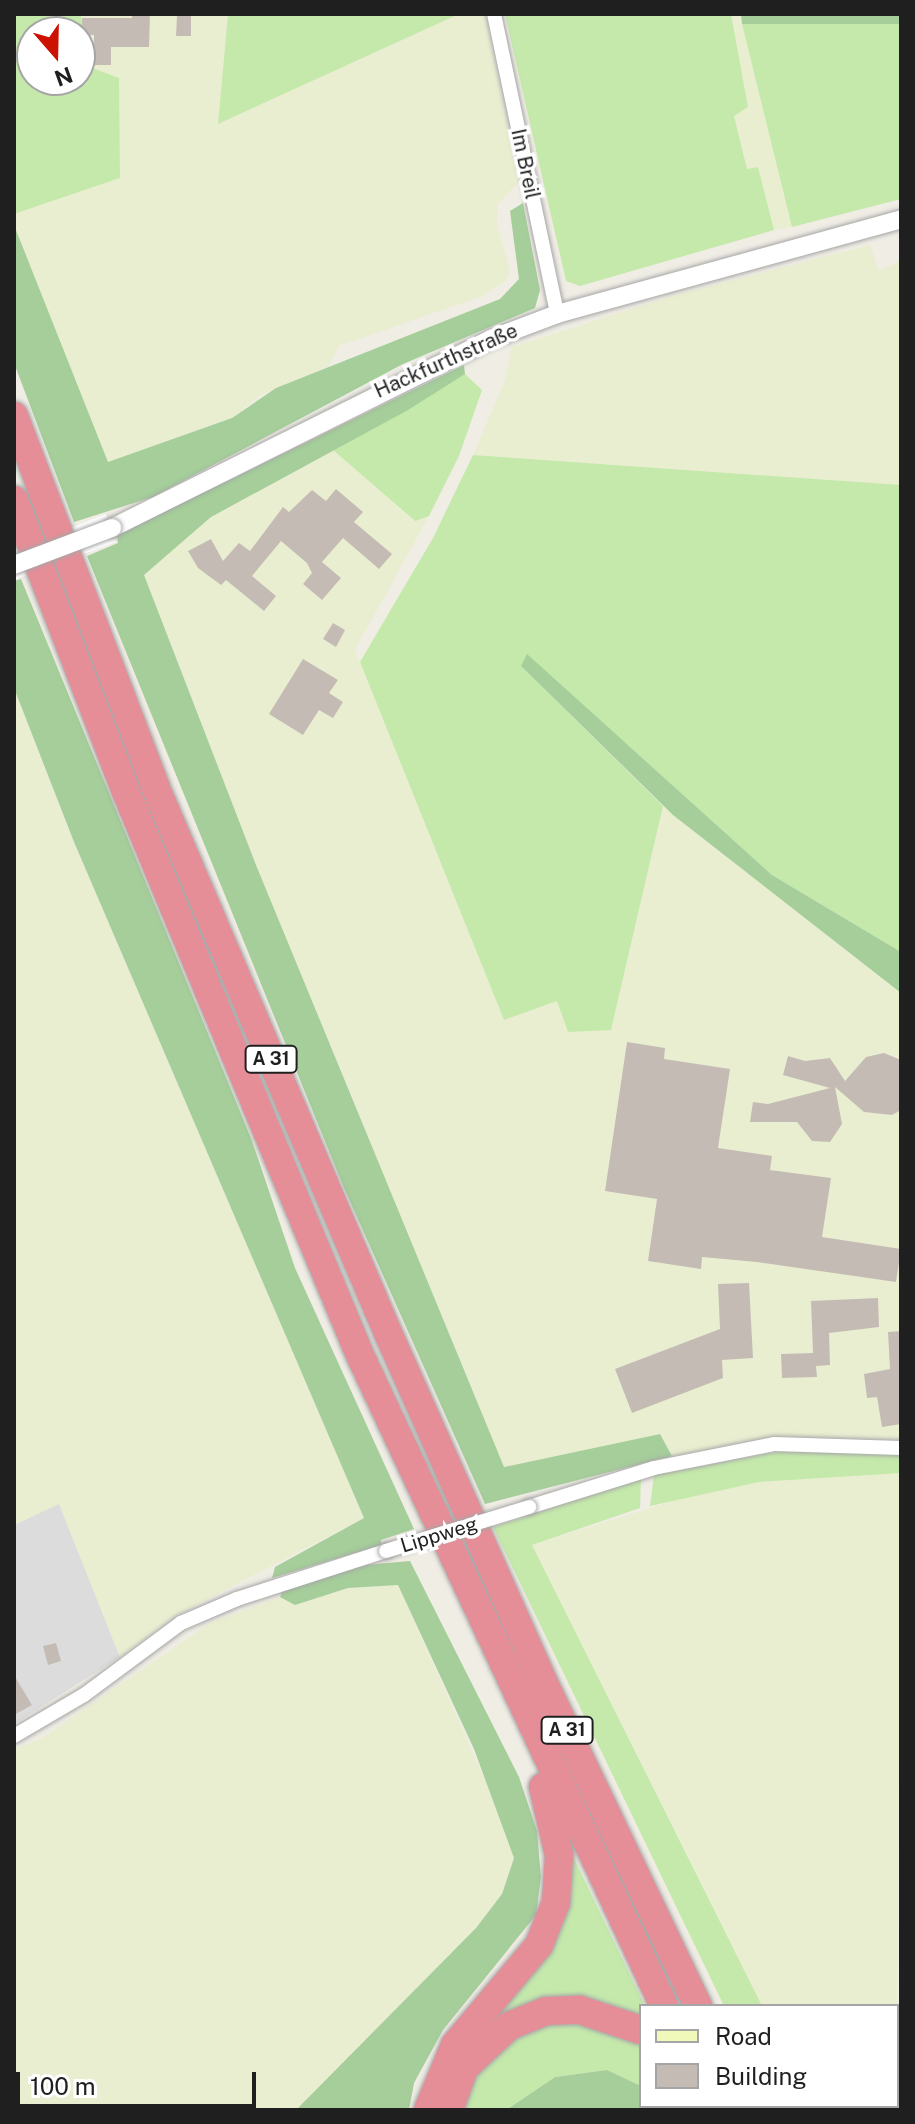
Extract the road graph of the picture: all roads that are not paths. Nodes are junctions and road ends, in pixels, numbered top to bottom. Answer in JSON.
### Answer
{"nodes":[{"id":1,"x":494,"y":14,"type":"edge"},
{"id":2,"x":901,"y":219,"type":"edge"},
{"id":3,"x":557,"y":314,"type":"junction"},
{"id":4,"x":14,"y":416,"type":"edge"},
{"id":5,"x":14,"y":500,"type":"edge"},
{"id":6,"x":14,"y":565,"type":"edge"},
{"id":7,"x":901,"y":1448,"type":"edge"},
{"id":8,"x":14,"y":1736,"type":"edge"},
{"id":9,"x":539,"y":1747,"type":"junction"},
{"id":10,"x":663,"y":2004,"type":"edge"},
{"id":11,"x":697,"y":2004,"type":"edge"},
{"id":12,"x":639,"y":2029,"type":"edge"},
{"id":13,"x":428,"y":2110,"type":"edge"},
{"id":14,"x":449,"y":2110,"type":"edge"}],
"edges":[{"from":1,"to":3,"type":"street","name":"Im Breil"},
{"from":2,"to":3,"type":"street","name":"Hackfurthstraße"},
{"from":3,"to":6,"type":"street","name":"Hackfurthstraße","bridge":true},
{"from":4,"to":11,"type":"highway","number":"A 31"},
{"from":5,"to":9,"type":"highway","number":"A 31"},
{"from":7,"to":8,"type":"street","name":"Lippweg","bridge":true},
{"from":9,"to":10,"type":"highway","number":"A 31"},
{"from":9,"to":13,"type":"highway"},
{"from":12,"to":14,"type":"highway"}]}
